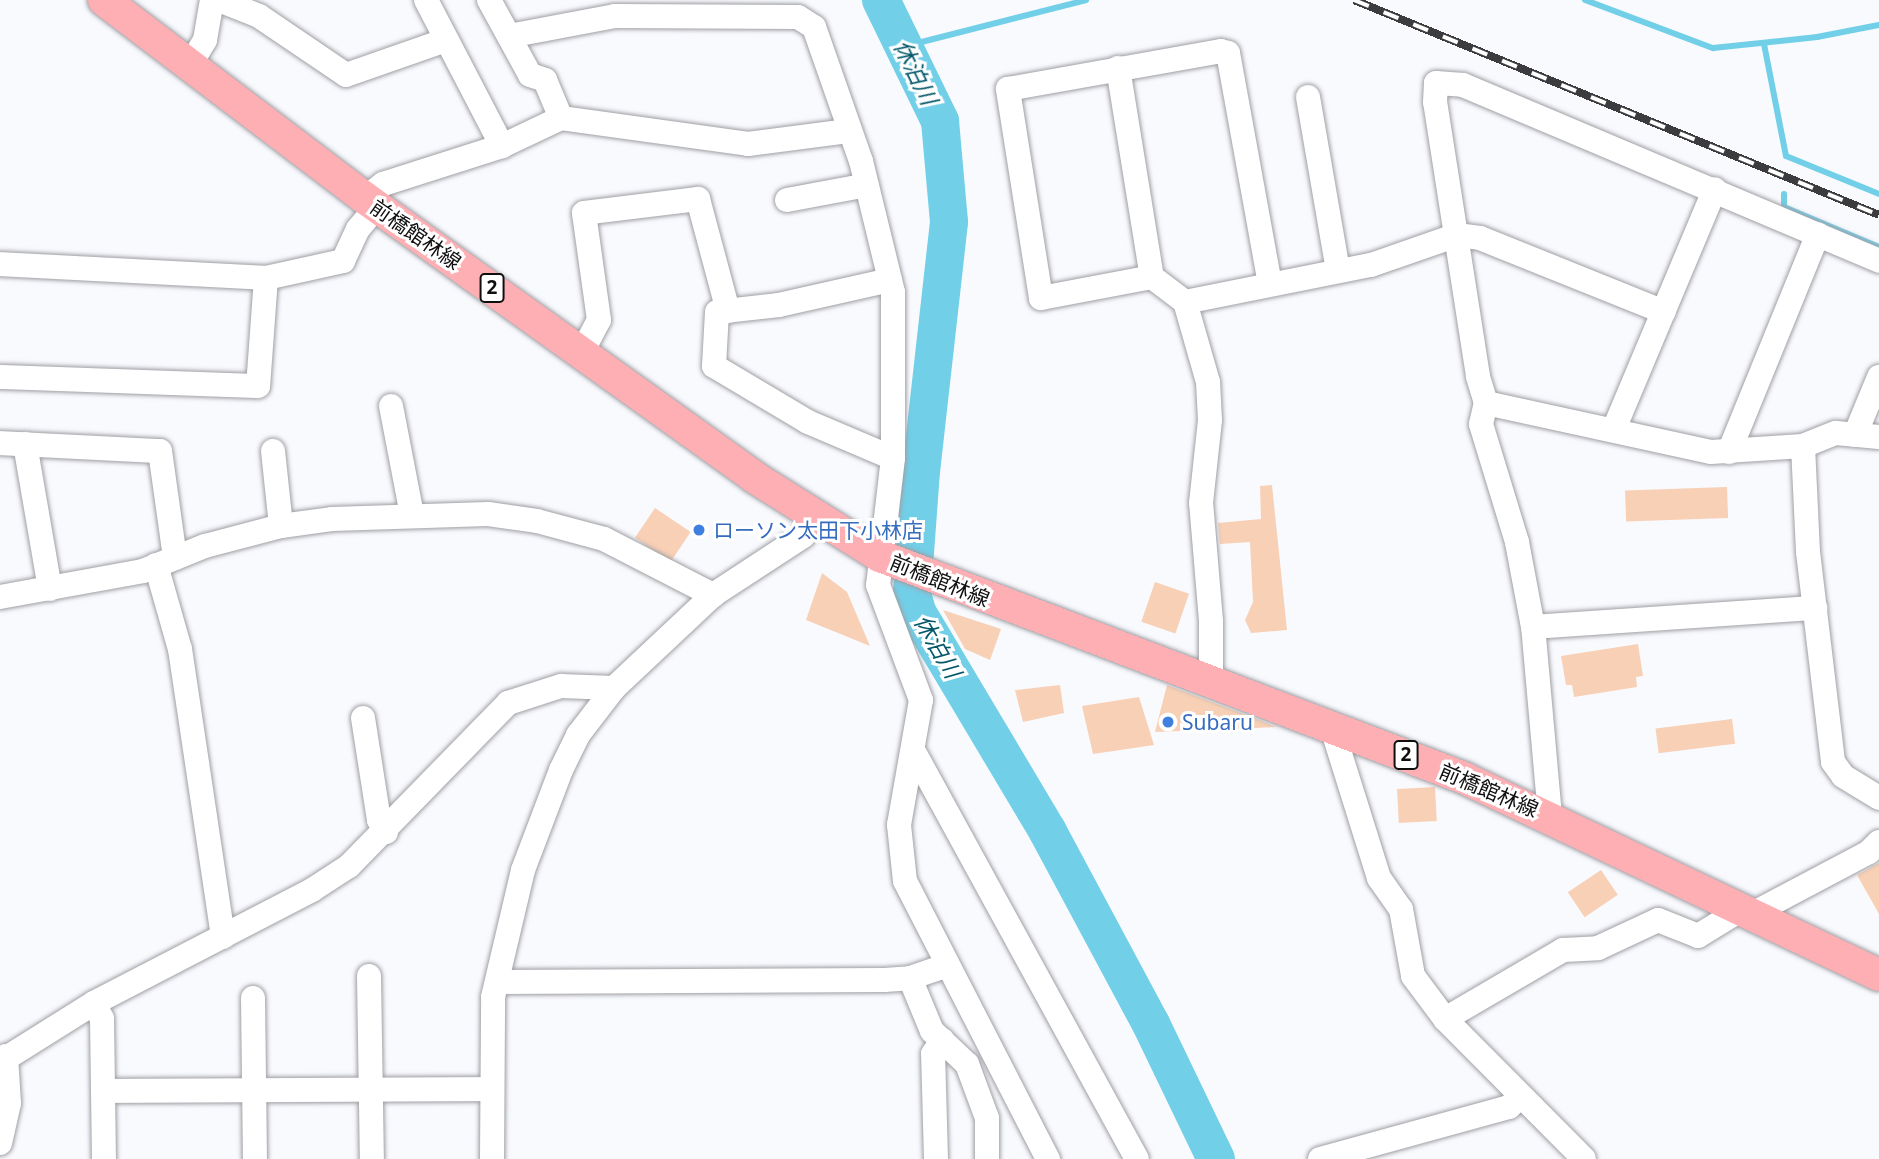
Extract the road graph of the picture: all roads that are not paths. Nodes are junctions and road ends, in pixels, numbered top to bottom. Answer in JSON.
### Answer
{"nodes":[{"id":1,"x":104,"y":0,"type":"edge"},
{"id":2,"x":212,"y":0,"type":"edge"},
{"id":3,"x":219,"y":0,"type":"edge"},
{"id":4,"x":426,"y":0,"type":"edge"},
{"id":5,"x":489,"y":0,"type":"edge"},
{"id":6,"x":509,"y":36,"type":"junction"},
{"id":7,"x":443,"y":41,"type":"junction"},
{"id":8,"x":190,"y":65,"type":"junction"},
{"id":9,"x":1118,"y":68,"type":"junction"},
{"id":10,"x":1308,"y":97,"type":"dead end"},
{"id":11,"x":561,"y":118,"type":"junction"},
{"id":12,"x":848,"y":131,"type":"junction"},
{"id":13,"x":502,"y":146,"type":"junction"},
{"id":14,"x":867,"y":185,"type":"junction"},
{"id":15,"x":1715,"y":189,"type":"junction"},
{"id":16,"x":786,"y":200,"type":"dead end"},
{"id":17,"x":371,"y":202,"type":"junction"},
{"id":18,"x":1818,"y":234,"type":"junction"},
{"id":19,"x":1457,"y":235,"type":"junction"},
{"id":20,"x":1879,"y":261,"type":"edge"},
{"id":21,"x":0,"y":264,"type":"edge"},
{"id":22,"x":1338,"y":270,"type":"junction"},
{"id":23,"x":1152,"y":277,"type":"junction"},
{"id":24,"x":265,"y":278,"type":"junction"},
{"id":25,"x":890,"y":280,"type":"junction"},
{"id":26,"x":1270,"y":283,"type":"junction"},
{"id":27,"x":1185,"y":302,"type":"junction"},
{"id":28,"x":728,"y":311,"type":"junction"},
{"id":29,"x":1664,"y":312,"type":"junction"},
{"id":30,"x":582,"y":352,"type":"junction"},
{"id":31,"x":0,"y":377,"type":"edge"},
{"id":32,"x":1879,"y":377,"type":"edge"},
{"id":33,"x":1486,"y":403,"type":"junction"},
{"id":34,"x":391,"y":406,"type":"dead end"},
{"id":35,"x":1614,"y":429,"type":"junction"},
{"id":36,"x":1867,"y":436,"type":"edge"},
{"id":37,"x":0,"y":443,"type":"edge"},
{"id":38,"x":25,"y":444,"type":"junction"},
{"id":39,"x":1803,"y":446,"type":"junction"},
{"id":40,"x":273,"y":451,"type":"dead end"},
{"id":41,"x":1729,"y":452,"type":"junction"},
{"id":42,"x":893,"y":458,"type":"junction"},
{"id":43,"x":412,"y":515,"type":"junction"},
{"id":44,"x":817,"y":520,"type":"junction"},
{"id":45,"x":281,"y":526,"type":"junction"},
{"id":46,"x":166,"y":561,"type":"junction"},
{"id":47,"x":896,"y":562,"type":"junction"},
{"id":48,"x":50,"y":589,"type":"junction"},
{"id":49,"x":713,"y":595,"type":"junction"},
{"id":50,"x":0,"y":597,"type":"edge"},
{"id":51,"x":1815,"y":608,"type":"junction"},
{"id":52,"x":1533,"y":626,"type":"junction"},
{"id":53,"x":1211,"y":685,"type":"junction"},
{"id":54,"x":614,"y":688,"type":"junction"},
{"id":55,"x":363,"y":718,"type":"dead end"},
{"id":56,"x":1332,"y":728,"type":"junction"},
{"id":57,"x":914,"y":750,"type":"junction"},
{"id":58,"x":1879,"y":798,"type":"edge"},
{"id":59,"x":1550,"y":816,"type":"junction"},
{"id":60,"x":386,"y":832,"type":"junction"},
{"id":61,"x":1879,"y":842,"type":"edge"},
{"id":62,"x":1747,"y":911,"type":"junction"},
{"id":63,"x":223,"y":937,"type":"junction"},
{"id":64,"x":947,"y":965,"type":"junction"},
{"id":65,"x":1879,"y":975,"type":"edge"},
{"id":66,"x":369,"y":976,"type":"dead end"},
{"id":67,"x":910,"y":978,"type":"junction"},
{"id":68,"x":497,"y":982,"type":"junction"},
{"id":69,"x":253,"y":998,"type":"dead end"},
{"id":70,"x":94,"y":1003,"type":"junction"},
{"id":71,"x":1445,"y":1019,"type":"junction"},
{"id":72,"x":942,"y":1041,"type":"junction"},
{"id":73,"x":3,"y":1059,"type":"edge"},
{"id":74,"x":491,"y":1089,"type":"junction"},
{"id":75,"x":371,"y":1090,"type":"junction"},
{"id":76,"x":104,"y":1091,"type":"junction"},
{"id":77,"x":254,"y":1092,"type":"junction"},
{"id":78,"x":1521,"y":1096,"type":"junction"},
{"id":79,"x":0,"y":1143,"type":"edge"},
{"id":80,"x":104,"y":1159,"type":"edge"},
{"id":81,"x":255,"y":1159,"type":"edge"},
{"id":82,"x":372,"y":1159,"type":"edge"},
{"id":83,"x":492,"y":1159,"type":"edge"},
{"id":84,"x":936,"y":1159,"type":"edge"},
{"id":85,"x":987,"y":1159,"type":"edge"},
{"id":86,"x":1048,"y":1159,"type":"edge"},
{"id":87,"x":1137,"y":1159,"type":"edge"},
{"id":88,"x":1320,"y":1159,"type":"edge"},
{"id":89,"x":1584,"y":1159,"type":"edge"}],
"edges":[{"from":1,"to":8,"type":"main road","name":"前橋館林線","number":"2"},
{"from":2,"to":8,"type":"street"},
{"from":3,"to":7,"type":"street"},
{"from":4,"to":7,"type":"street"},
{"from":5,"to":6,"type":"street"},
{"from":6,"to":11,"type":"street"},
{"from":6,"to":12,"type":"street"},
{"from":7,"to":13,"type":"street"},
{"from":8,"to":17,"type":"main road","name":"前橋館林線","number":"2"},
{"from":9,"to":23,"type":"street"},
{"from":9,"to":23,"type":"street"},
{"from":9,"to":26,"type":"street"},
{"from":10,"to":22,"type":"street"},
{"from":11,"to":12,"type":"street"},
{"from":11,"to":13,"type":"street"},
{"from":12,"to":14,"type":"street"},
{"from":13,"to":17,"type":"street"},
{"from":14,"to":16,"type":"street"},
{"from":14,"to":25,"type":"street"},
{"from":15,"to":18,"type":"street"},
{"from":15,"to":19,"type":"street"},
{"from":15,"to":29,"type":"street"},
{"from":17,"to":24,"type":"street"},
{"from":17,"to":30,"type":"main road","name":"前橋館林線","number":"2"},
{"from":18,"to":20,"type":"street"},
{"from":18,"to":41,"type":"street"},
{"from":19,"to":22,"type":"street"},
{"from":19,"to":29,"type":"street"},
{"from":19,"to":33,"type":"street"},
{"from":21,"to":24,"type":"street"},
{"from":22,"to":26,"type":"street"},
{"from":23,"to":27,"type":"street"},
{"from":24,"to":31,"type":"street"},
{"from":25,"to":28,"type":"street"},
{"from":25,"to":42,"type":"street"},
{"from":26,"to":27,"type":"street"},
{"from":27,"to":53,"type":"street"},
{"from":28,"to":30,"type":"street"},
{"from":28,"to":42,"type":"street"},
{"from":29,"to":35,"type":"street"},
{"from":30,"to":44,"type":"main road","name":"前橋館林線","number":"2"},
{"from":32,"to":36,"type":"street"},
{"from":33,"to":35,"type":"street"},
{"from":33,"to":52,"type":"street"},
{"from":34,"to":43,"type":"street"},
{"from":35,"to":41,"type":"street"},
{"from":36,"to":39,"type":"street"},
{"from":37,"to":38,"type":"street"},
{"from":38,"to":46,"type":"street"},
{"from":38,"to":48,"type":"street"},
{"from":39,"to":41,"type":"street"},
{"from":39,"to":51,"type":"street"},
{"from":40,"to":45,"type":"street"},
{"from":42,"to":47,"type":"street"},
{"from":43,"to":45,"type":"street"},
{"from":43,"to":49,"type":"street"},
{"from":44,"to":47,"type":"main road","name":"前橋館林線","number":"2"},
{"from":44,"to":49,"type":"street"},
{"from":45,"to":46,"type":"street"},
{"from":46,"to":48,"type":"street"},
{"from":46,"to":63,"type":"street"},
{"from":47,"to":53,"type":"main road","name":"前橋館林線","number":"2"},
{"from":47,"to":57,"type":"street"},
{"from":48,"to":50,"type":"street"},
{"from":49,"to":54,"type":"street"},
{"from":51,"to":52,"type":"street"},
{"from":51,"to":58,"type":"street"},
{"from":52,"to":59,"type":"street"},
{"from":53,"to":56,"type":"main road","name":"前橋館林線","number":"2"},
{"from":54,"to":60,"type":"street"},
{"from":54,"to":68,"type":"street"},
{"from":55,"to":60,"type":"street"},
{"from":56,"to":59,"type":"main road","name":"前橋館林線","number":"2"},
{"from":56,"to":71,"type":"street"},
{"from":57,"to":64,"type":"street"},
{"from":57,"to":87,"type":"street"},
{"from":59,"to":62,"type":"main road","name":"前橋館林線","number":"2"},
{"from":60,"to":63,"type":"street"},
{"from":61,"to":62,"type":"street"},
{"from":62,"to":65,"type":"main road","name":"前橋館林線","number":"2"},
{"from":62,"to":71,"type":"street"},
{"from":63,"to":70,"type":"street"},
{"from":64,"to":67,"type":"street"},
{"from":64,"to":86,"type":"street"},
{"from":66,"to":75,"type":"street"},
{"from":67,"to":68,"type":"street"},
{"from":67,"to":72,"type":"street"},
{"from":68,"to":74,"type":"street"},
{"from":69,"to":77,"type":"street"},
{"from":70,"to":73,"type":"street"},
{"from":70,"to":76,"type":"street"},
{"from":71,"to":78,"type":"street"},
{"from":72,"to":84,"type":"street"},
{"from":72,"to":85,"type":"street"},
{"from":73,"to":79,"type":"street"},
{"from":74,"to":75,"type":"street"},
{"from":74,"to":83,"type":"street"},
{"from":75,"to":77,"type":"street"},
{"from":75,"to":82,"type":"street"},
{"from":76,"to":77,"type":"street"},
{"from":76,"to":80,"type":"street"},
{"from":77,"to":81,"type":"street"},
{"from":78,"to":88,"type":"street"},
{"from":78,"to":89,"type":"street"}]}
